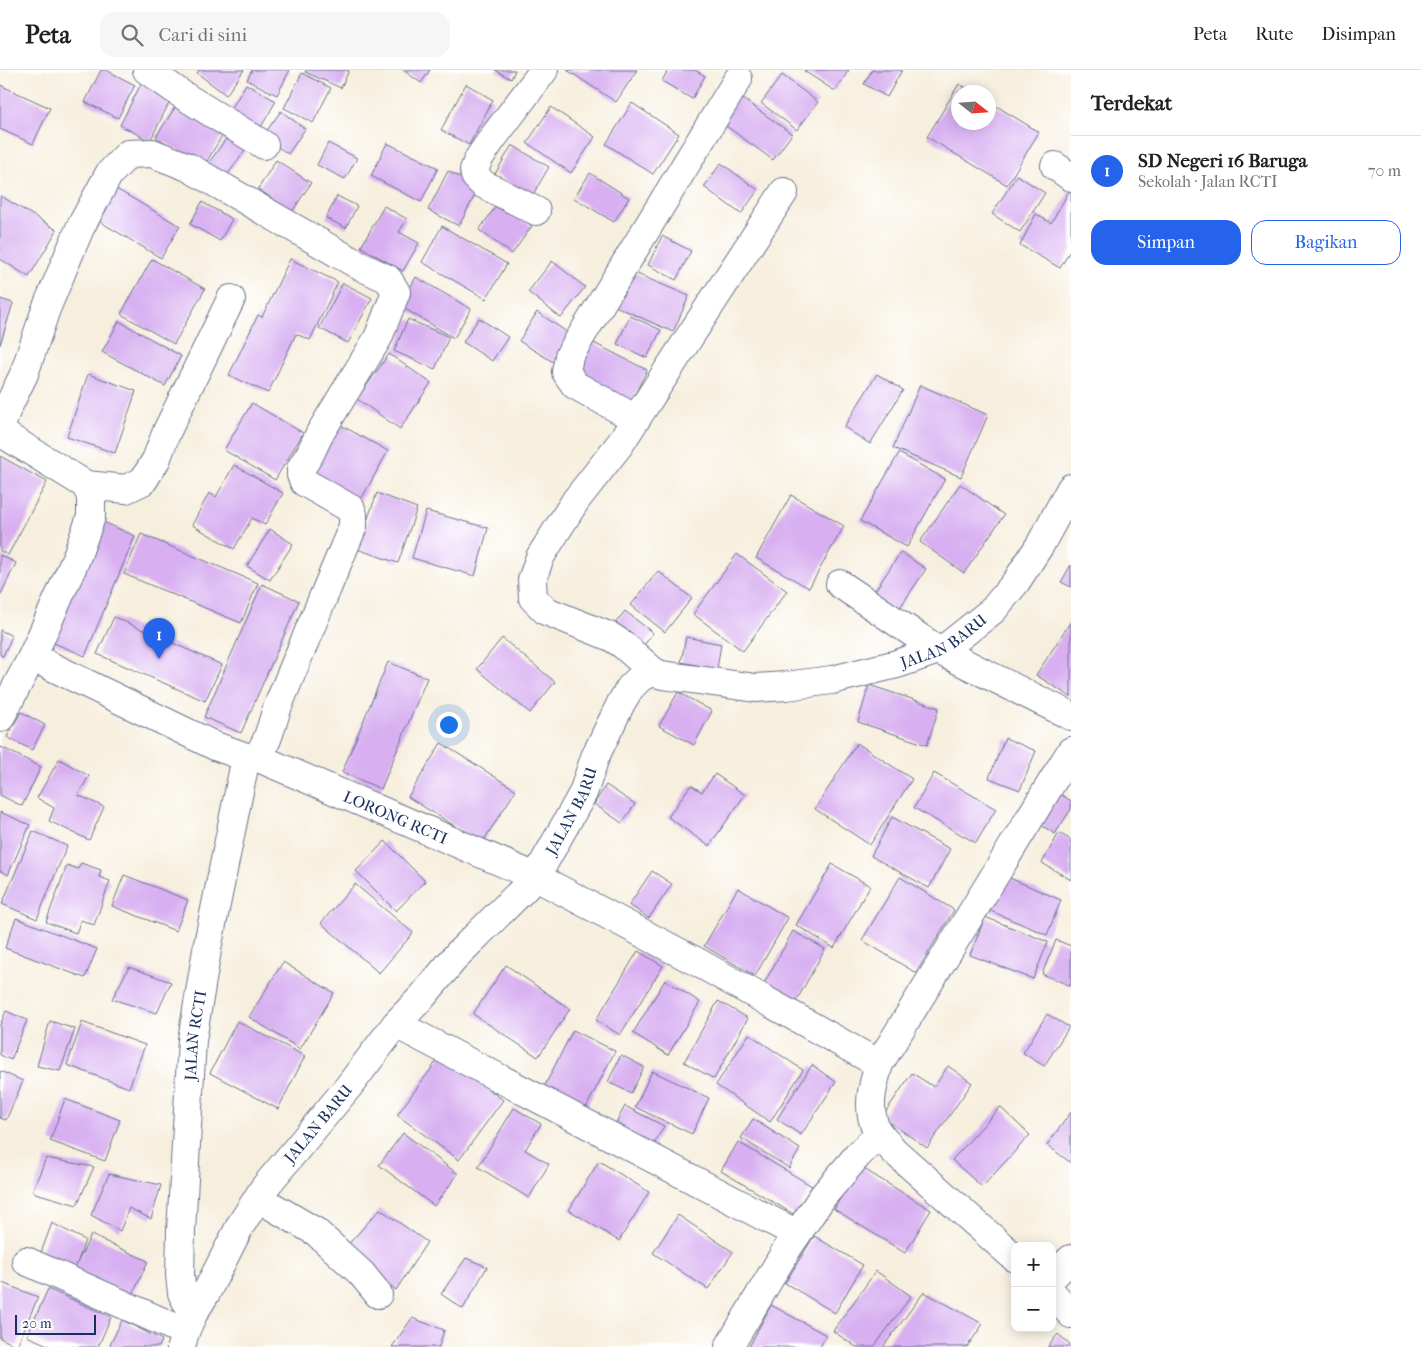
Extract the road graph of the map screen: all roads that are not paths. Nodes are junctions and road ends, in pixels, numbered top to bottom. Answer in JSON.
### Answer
{"nodes":[{"id":1,"x":147,"y":70,"type":"edge"},
{"id":2,"x":544,"y":70,"type":"edge"},
{"id":3,"x":738,"y":79,"type":"dead end"},
{"id":4,"x":264,"y":145,"type":"dead end"},
{"id":5,"x":784,"y":192,"type":"dead end"},
{"id":6,"x":536,"y":210,"type":"dead end"},
{"id":7,"x":231,"y":299,"type":"dead end"},
{"id":8,"x":636,"y":419,"type":"junction"},
{"id":9,"x":0,"y":431,"type":"edge"},
{"id":10,"x":86,"y":485,"type":"junction"},
{"id":11,"x":1071,"y":488,"type":"edge"},
{"id":12,"x":840,"y":584,"type":"dead end"},
{"id":13,"x":938,"y":650,"type":"junction"},
{"id":14,"x":32,"y":657,"type":"junction"},
{"id":15,"x":654,"y":672,"type":"junction"},
{"id":16,"x":1071,"y":716,"type":"edge"},
{"id":17,"x":0,"y":718,"type":"edge"},
{"id":18,"x":1071,"y":751,"type":"edge"},
{"id":19,"x":251,"y":757,"type":"junction"},
{"id":20,"x":536,"y":876,"type":"junction"},
{"id":21,"x":396,"y":1024,"type":"junction"},
{"id":22,"x":879,"y":1064,"type":"junction"},
{"id":23,"x":881,"y":1136,"type":"junction"},
{"id":24,"x":258,"y":1198,"type":"junction"},
{"id":25,"x":796,"y":1234,"type":"junction"},
{"id":26,"x":1011,"y":1254,"type":"edge"},
{"id":27,"x":1071,"y":1259,"type":"edge"},
{"id":28,"x":26,"y":1261,"type":"dead end"},
{"id":29,"x":1056,"y":1274,"type":"edge"},
{"id":30,"x":378,"y":1294,"type":"dead end"},
{"id":31,"x":1056,"y":1297,"type":"edge"},
{"id":32,"x":1071,"y":1314,"type":"edge"},
{"id":33,"x":186,"y":1331,"type":"edge"},
{"id":34,"x":729,"y":1347,"type":"edge"}],
"edges":[{"from":1,"to":4,"type":"street"},
{"from":2,"to":6,"type":"street"},
{"from":3,"to":8,"type":"street"},
{"from":5,"to":8,"type":"street"},
{"from":7,"to":10,"type":"street"},
{"from":8,"to":15,"type":"street"},
{"from":9,"to":10,"type":"street"},
{"from":9,"to":19,"type":"street","name":"JALAN RCTI"},
{"from":10,"to":14,"type":"street"},
{"from":11,"to":13,"type":"street","name":"JALAN BARU"},
{"from":12,"to":13,"type":"street"},
{"from":13,"to":15,"type":"street","name":"JALAN BARU"},
{"from":13,"to":16,"type":"street"},
{"from":14,"to":17,"type":"street"},
{"from":14,"to":19,"type":"street","name":"LORONG RCTI"},
{"from":15,"to":20,"type":"street","name":"JALAN BARU"},
{"from":18,"to":22,"type":"street"},
{"from":19,"to":20,"type":"street","name":"LORONG RCTI"},
{"from":19,"to":33,"type":"street","name":"JALAN RCTI"},
{"from":20,"to":21,"type":"street","name":"JALAN BARU"},
{"from":20,"to":22,"type":"street","name":"LORONG RCTI"},
{"from":21,"to":24,"type":"street","name":"JALAN BARU"},
{"from":21,"to":25,"type":"street"},
{"from":22,"to":23,"type":"street"},
{"from":23,"to":25,"type":"street"},
{"from":23,"to":26,"type":"street"},
{"from":24,"to":30,"type":"street"},
{"from":24,"to":33,"type":"street","name":"JALAN BARU"},
{"from":25,"to":34,"type":"street"},
{"from":27,"to":29,"type":"street"},
{"from":28,"to":33,"type":"street"},
{"from":31,"to":32,"type":"street"}]}
